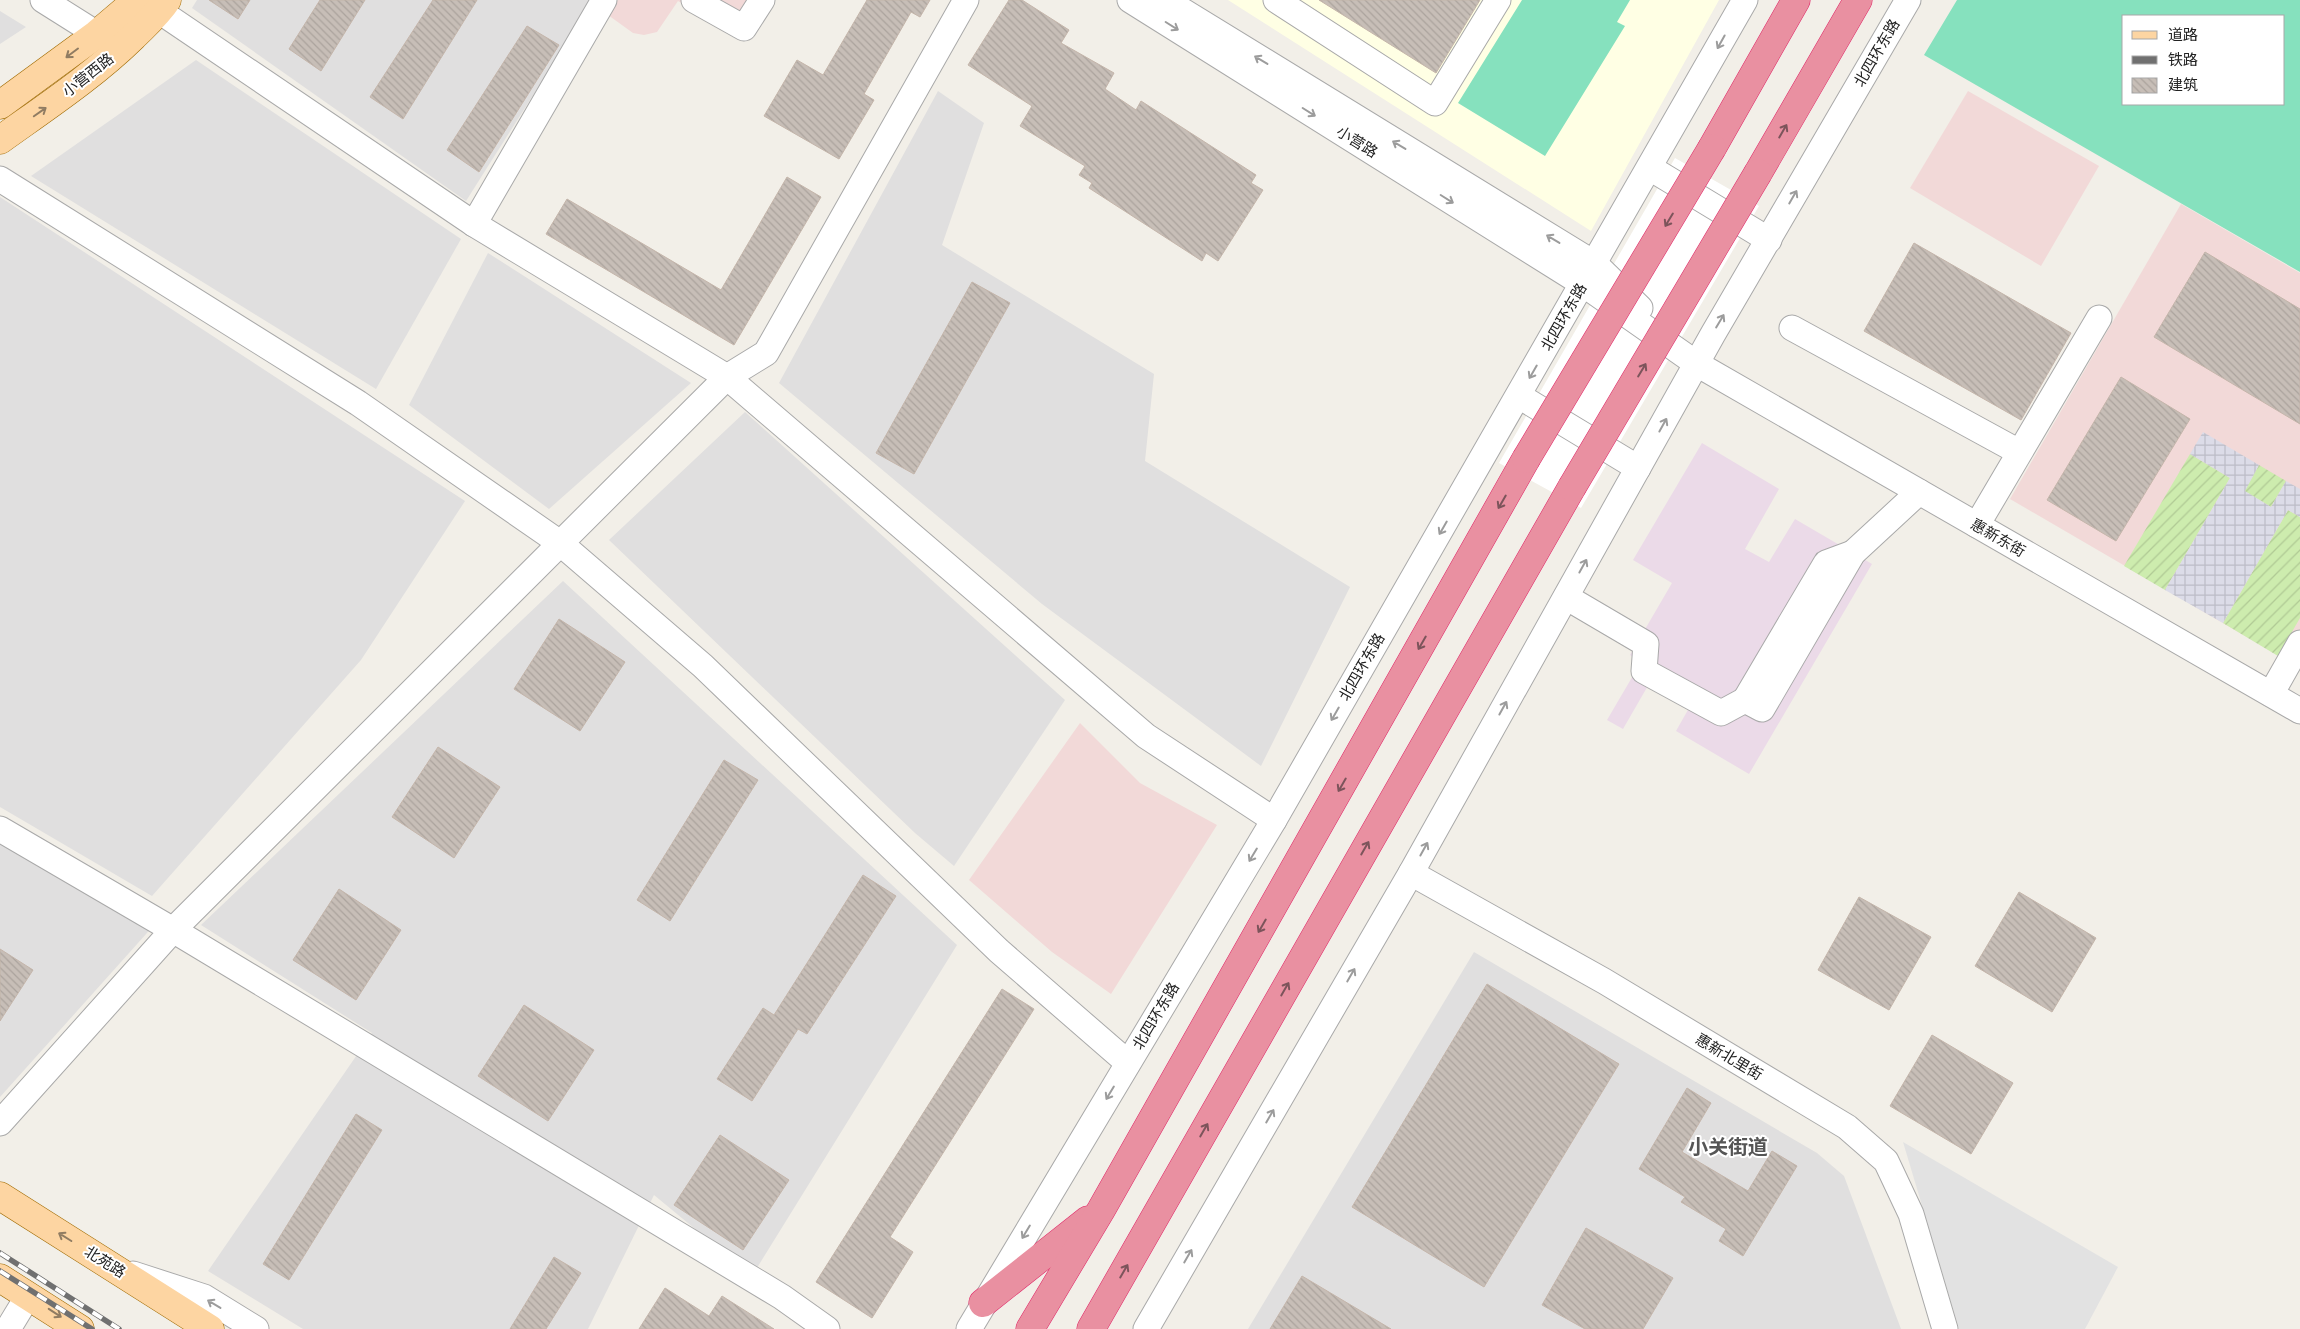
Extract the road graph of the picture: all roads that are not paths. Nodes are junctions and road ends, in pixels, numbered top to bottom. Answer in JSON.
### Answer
{"nodes":[{"id":1,"x":43,"y":0,"type":"edge"},
{"id":2,"x":604,"y":0,"type":"edge"},
{"id":3,"x":694,"y":0,"type":"edge"},
{"id":4,"x":762,"y":0,"type":"edge"},
{"id":5,"x":966,"y":0,"type":"edge"},
{"id":6,"x":1130,"y":0,"type":"edge"},
{"id":7,"x":1165,"y":0,"type":"edge"},
{"id":8,"x":1276,"y":0,"type":"edge"},
{"id":9,"x":1498,"y":0,"type":"edge"},
{"id":10,"x":1745,"y":0,"type":"edge"},
{"id":11,"x":1796,"y":0,"type":"edge"},
{"id":12,"x":1858,"y":0,"type":"edge"},
{"id":13,"x":1908,"y":0,"type":"edge"},
{"id":14,"x":152,"y":3,"type":"edge"},
{"id":15,"x":98,"y":34,"type":"junction"},
{"id":16,"x":0,"y":105,"type":"edge"},
{"id":17,"x":0,"y":140,"type":"edge"},
{"id":18,"x":1650,"y":168,"type":"junction"},
{"id":19,"x":0,"y":179,"type":"edge"},
{"id":20,"x":474,"y":224,"type":"junction"},
{"id":21,"x":1769,"y":240,"type":"junction"},
{"id":22,"x":1589,"y":274,"type":"junction"},
{"id":23,"x":2099,"y":318,"type":"dead end"},
{"id":24,"x":1792,"y":328,"type":"dead end"},
{"id":25,"x":1697,"y":364,"type":"junction"},
{"id":26,"x":727,"y":377,"type":"junction"},
{"id":27,"x":1519,"y":396,"type":"junction"},
{"id":28,"x":2019,"y":452,"type":"junction"},
{"id":29,"x":1638,"y":468,"type":"junction"},
{"id":30,"x":1919,"y":492,"type":"junction"},
{"id":31,"x":1978,"y":525,"type":"junction"},
{"id":32,"x":560,"y":543,"type":"junction"},
{"id":33,"x":1566,"y":597,"type":"junction"},
{"id":34,"x":2300,"y":643,"type":"edge"},
{"id":35,"x":2271,"y":694,"type":"junction"},
{"id":36,"x":2300,"y":711,"type":"edge"},
{"id":37,"x":1274,"y":820,"type":"junction"},
{"id":38,"x":0,"y":829,"type":"edge"},
{"id":39,"x":1410,"y":873,"type":"junction"},
{"id":40,"x":173,"y":930,"type":"junction"},
{"id":41,"x":1128,"y":1063,"type":"junction"},
{"id":42,"x":0,"y":1123,"type":"edge"},
{"id":43,"x":0,"y":1196,"type":"edge"},
{"id":44,"x":1101,"y":1210,"type":"junction"},
{"id":45,"x":110,"y":1266,"type":"junction"},
{"id":46,"x":0,"y":1278,"type":"edge"},
{"id":47,"x":28,"y":1296,"type":"junction"},
{"id":48,"x":983,"y":1303,"type":"junction"},
{"id":49,"x":1099,"y":1322,"type":"edge"},
{"id":50,"x":8,"y":1329,"type":"edge"},
{"id":51,"x":80,"y":1329,"type":"edge"},
{"id":52,"x":210,"y":1329,"type":"edge"},
{"id":53,"x":256,"y":1329,"type":"edge"},
{"id":54,"x":826,"y":1329,"type":"edge"},
{"id":55,"x":968,"y":1329,"type":"edge"},
{"id":56,"x":1030,"y":1329,"type":"edge"},
{"id":57,"x":1146,"y":1329,"type":"edge"},
{"id":58,"x":1945,"y":1329,"type":"edge"}],
"edges":[{"from":1,"to":15,"type":"street"},
{"from":2,"to":20,"type":"street"},
{"from":3,"to":4,"type":"street"},
{"from":5,"to":26,"type":"street"},
{"from":6,"to":22,"type":"street","name":"小营路","one_way":true},
{"from":22,"to":7,"type":"street","name":"小营路","one_way":true},
{"from":8,"to":9,"type":"street"},
{"from":10,"to":18,"type":"street","name":"北四环东路","one_way":true},
{"from":11,"to":44,"type":"highway","one_way":true,"bridge":true},
{"from":49,"to":12,"type":"highway","one_way":true,"bridge":true},
{"from":21,"to":13,"type":"street","name":"北四环东路","one_way":true},
{"from":14,"to":15,"type":"main road","name":"小营西路"},
{"from":17,"to":14,"type":"main road","name":"小营西路","one_way":true},
{"from":14,"to":20,"type":"street"},
{"from":15,"to":16,"type":"main road","name":"小营西路","one_way":true},
{"from":18,"to":21,"type":"street"},
{"from":18,"to":22,"type":"street","name":"北四环东路"},
{"from":19,"to":32,"type":"street"},
{"from":20,"to":26,"type":"street"},
{"from":25,"to":21,"type":"street","name":"北四环东路","one_way":true},
{"from":22,"to":25,"type":"street","name":"惠新东街"},
{"from":22,"to":27,"type":"street","name":"北四环东路","one_way":true},
{"from":23,"to":28,"type":"street"},
{"from":24,"to":28,"type":"street"},
{"from":29,"to":25,"type":"street","name":"北四环东路","one_way":true},
{"from":25,"to":30,"type":"street","name":"惠新东街"},
{"from":26,"to":32,"type":"street"},
{"from":26,"to":37,"type":"street"},
{"from":27,"to":29,"type":"street"},
{"from":27,"to":37,"type":"street","name":"北四环东路","one_way":true},
{"from":28,"to":31,"type":"street"},
{"from":33,"to":29,"type":"street","name":"北四环东路","one_way":true},
{"from":30,"to":31,"type":"street","name":"惠新东街"},
{"from":30,"to":33,"type":"street"},
{"from":31,"to":35,"type":"street","name":"惠新东街"},
{"from":32,"to":40,"type":"street"},
{"from":32,"to":41,"type":"street"},
{"from":39,"to":33,"type":"street","name":"北四环东路","one_way":true},
{"from":34,"to":35,"type":"street"},
{"from":35,"to":36,"type":"street","name":"惠新东街"},
{"from":37,"to":41,"type":"street","name":"北四环东路","one_way":true},
{"from":38,"to":40,"type":"street"},
{"from":57,"to":39,"type":"street","name":"北四环东路","one_way":true},
{"from":39,"to":58,"type":"street","name":"惠新北里街"},
{"from":40,"to":42,"type":"street"},
{"from":40,"to":54,"type":"street"},
{"from":41,"to":48,"type":"street","name":"北四环东路","one_way":true},
{"from":45,"to":43,"type":"main road","name":"北苑路","one_way":true},
{"from":44,"to":48,"type":"highway"},
{"from":44,"to":56,"type":"highway"},
{"from":45,"to":52,"type":"main road","name":"北苑路"},
{"from":53,"to":45,"type":"street","one_way":true},
{"from":46,"to":47,"type":"main road"},
{"from":47,"to":50,"type":"street"},
{"from":47,"to":51,"type":"main road","one_way":true},
{"from":48,"to":55,"type":"street","name":"北四环东路"}]}
